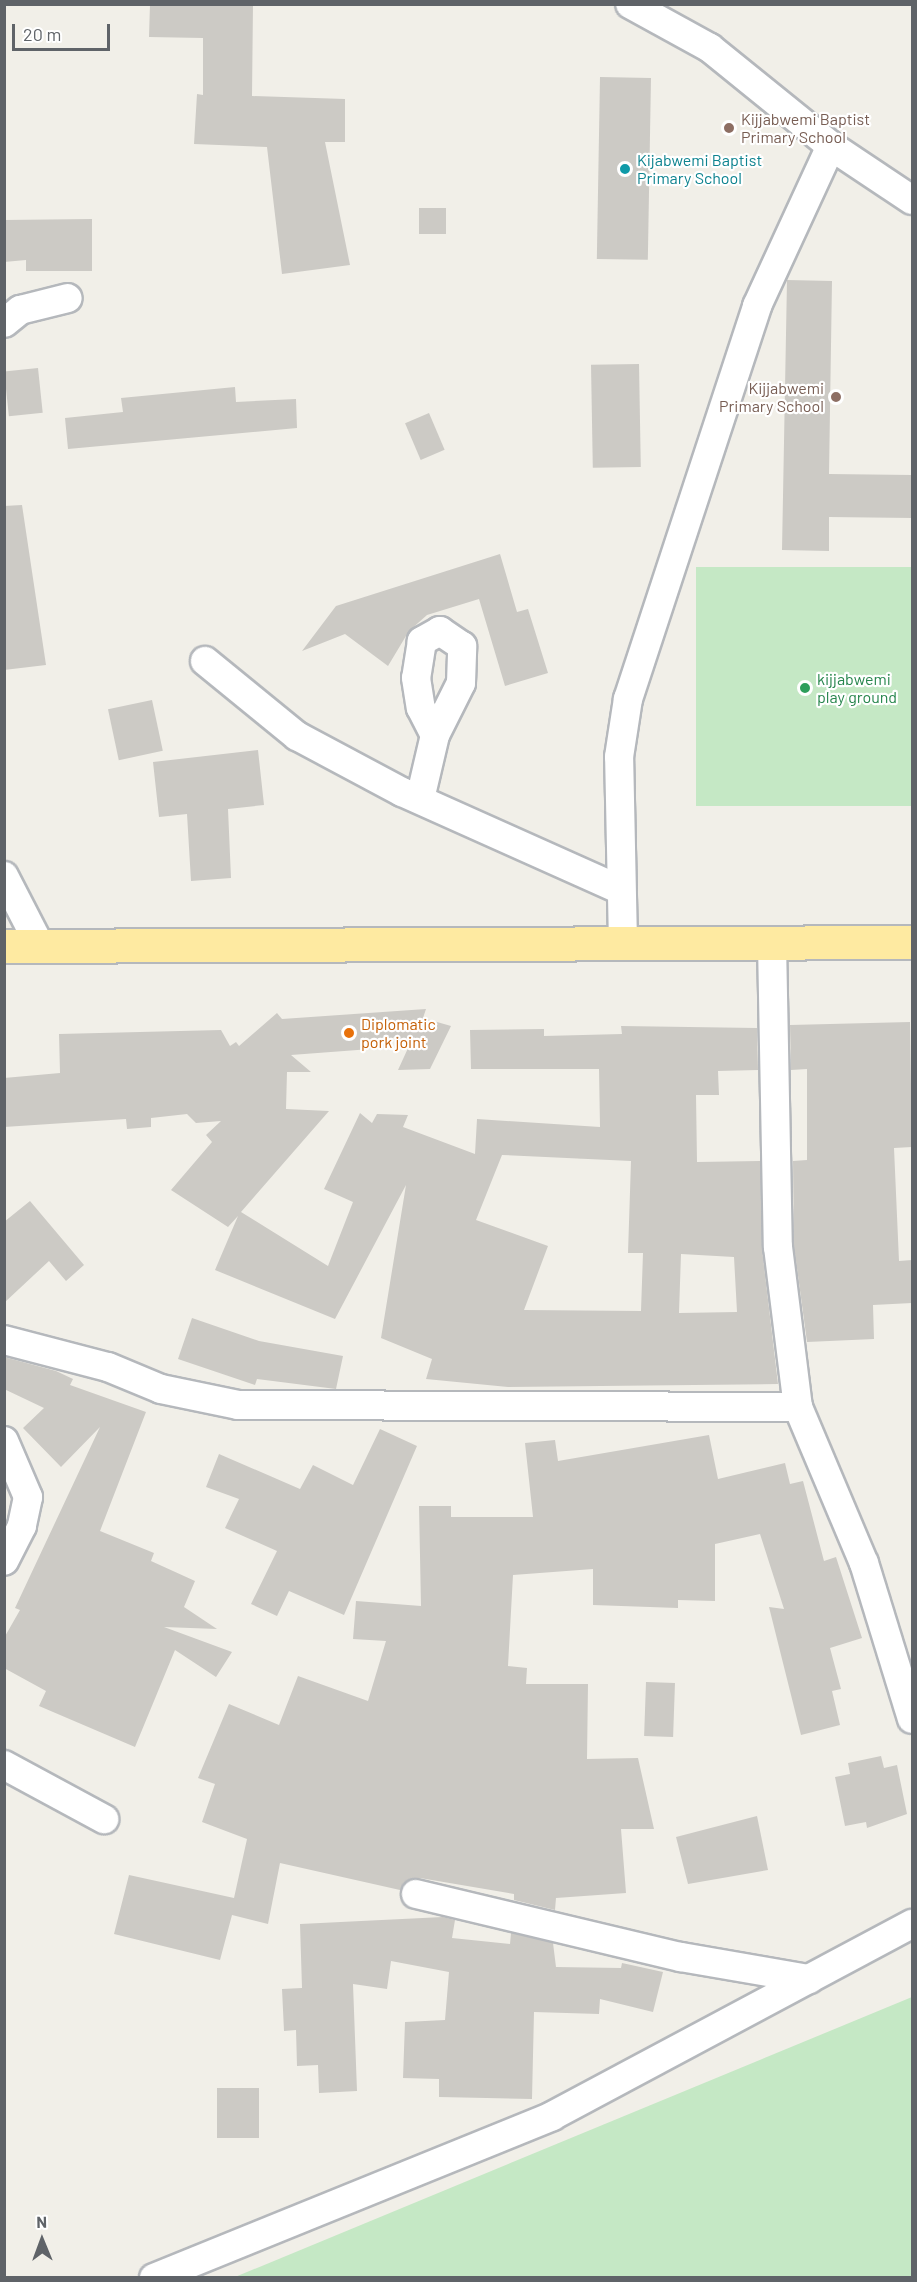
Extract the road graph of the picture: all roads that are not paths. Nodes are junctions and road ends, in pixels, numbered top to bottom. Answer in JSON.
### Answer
{"nodes":[{"id":1,"x":630,"y":4,"type":"edge"},
{"id":2,"x":831,"y":147,"type":"junction"},
{"id":3,"x":912,"y":201,"type":"edge"},
{"id":4,"x":68,"y":298,"type":"dead end"},
{"id":5,"x":4,"y":323,"type":"edge"},
{"id":6,"x":205,"y":661,"type":"dead end"},
{"id":7,"x":435,"y":735,"type":"dead end"},
{"id":8,"x":420,"y":799,"type":"junction"},
{"id":9,"x":4,"y":876,"type":"edge"},
{"id":10,"x":619,"y":889,"type":"junction"},
{"id":11,"x":912,"y":942,"type":"edge"},
{"id":12,"x":623,"y":943,"type":"junction"},
{"id":13,"x":772,"y":943,"type":"junction"},
{"id":14,"x":4,"y":946,"type":"edge"},
{"id":15,"x":40,"y":946,"type":"junction"},
{"id":16,"x":4,"y":1340,"type":"edge"},
{"id":17,"x":798,"y":1407,"type":"junction"},
{"id":18,"x":4,"y":1441,"type":"edge"},
{"id":19,"x":4,"y":1561,"type":"edge"},
{"id":20,"x":912,"y":1719,"type":"edge"},
{"id":21,"x":4,"y":1765,"type":"edge"},
{"id":22,"x":104,"y":1820,"type":"dead end"},
{"id":23,"x":416,"y":1894,"type":"dead end"},
{"id":24,"x":912,"y":1924,"type":"edge"},
{"id":25,"x":809,"y":1979,"type":"junction"},
{"id":26,"x":154,"y":2277,"type":"edge"}],
"edges":[{"from":1,"to":2,"type":"street"},
{"from":2,"to":3,"type":"street"},
{"from":2,"to":10,"type":"street"},
{"from":4,"to":5,"type":"street"},
{"from":6,"to":8,"type":"street"},
{"from":7,"to":8,"type":"street"},
{"from":8,"to":10,"type":"street"},
{"from":9,"to":15,"type":"street"},
{"from":10,"to":12,"type":"street"},
{"from":11,"to":13,"type":"highway"},
{"from":12,"to":13,"type":"highway"},
{"from":12,"to":15,"type":"highway"},
{"from":13,"to":17,"type":"street"},
{"from":14,"to":15,"type":"highway"},
{"from":16,"to":17,"type":"street"},
{"from":17,"to":20,"type":"street"},
{"from":18,"to":19,"type":"street"},
{"from":21,"to":22,"type":"street"},
{"from":23,"to":25,"type":"street"},
{"from":24,"to":25,"type":"street"},
{"from":25,"to":26,"type":"street"}]}
